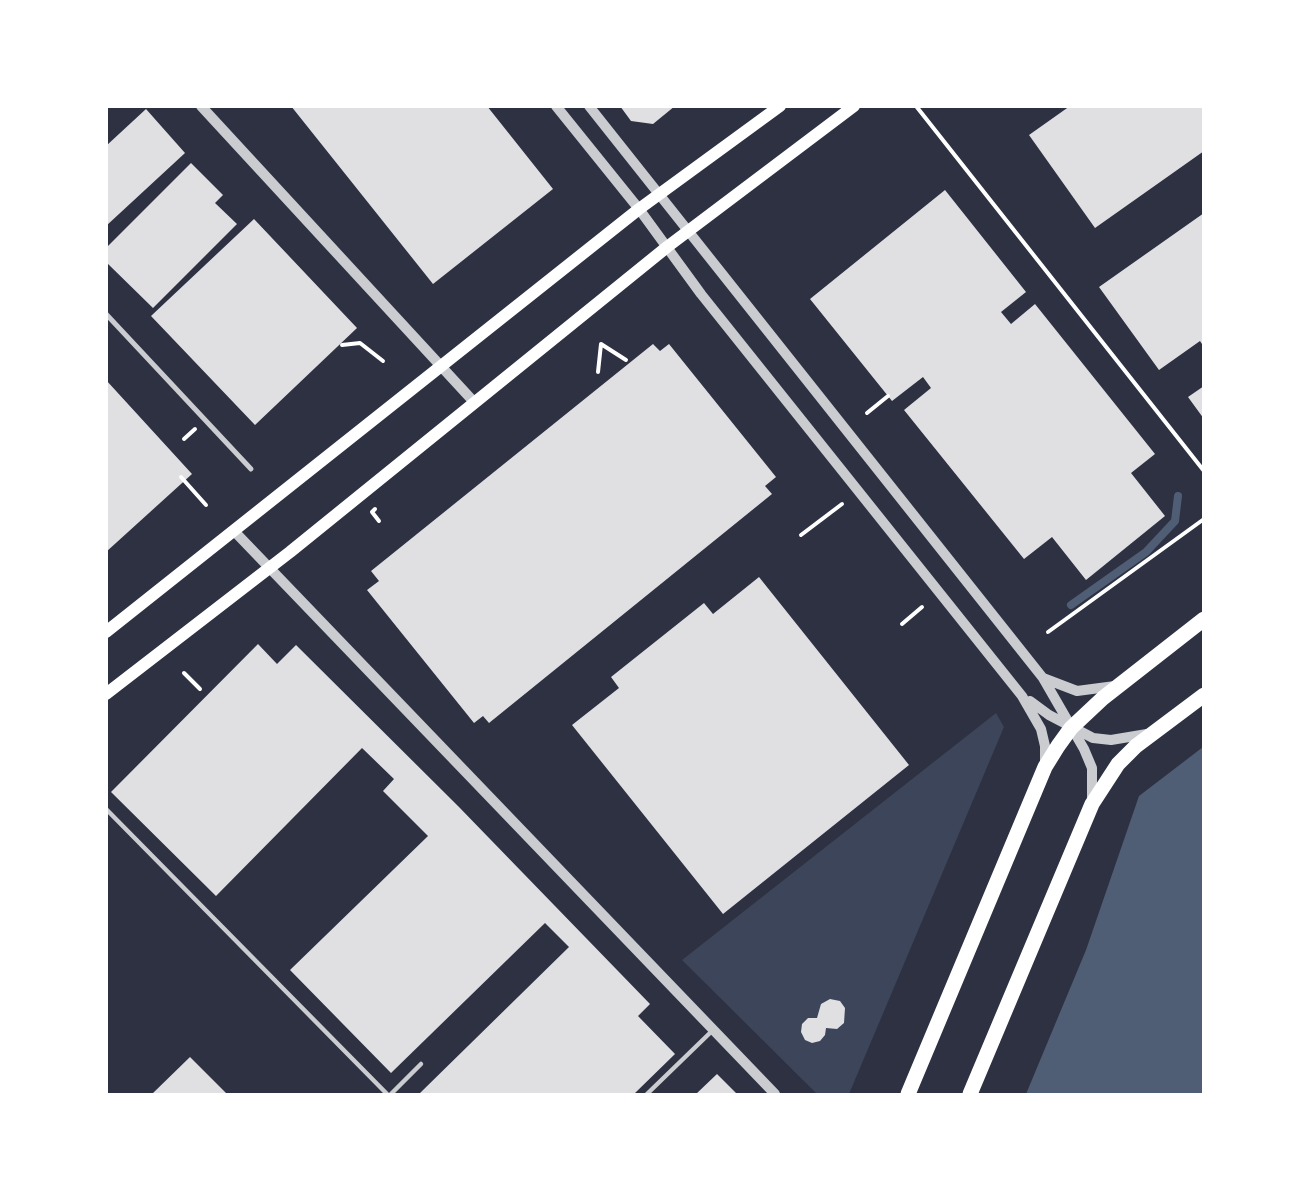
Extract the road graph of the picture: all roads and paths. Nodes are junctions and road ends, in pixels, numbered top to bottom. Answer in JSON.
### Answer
{"nodes":[{"id":1,"x":201,"y":106,"type":"edge"},
{"id":2,"x":556,"y":106,"type":"edge"},
{"id":3,"x":589,"y":106,"type":"edge"},
{"id":4,"x":780,"y":106,"type":"edge"},
{"id":5,"x":854,"y":106,"type":"edge"},
{"id":6,"x":916,"y":106,"type":"edge"},
{"id":7,"x":659,"y":195,"type":"junction"},
{"id":8,"x":639,"y":209,"type":"junction"},
{"id":9,"x":688,"y":232,"type":"junction"},
{"id":10,"x":667,"y":247,"type":"junction"},
{"id":11,"x":106,"y":314,"type":"edge"},
{"id":12,"x":342,"y":345,"type":"dead end"},
{"id":13,"x":626,"y":360,"type":"dead end"},
{"id":14,"x":383,"y":362,"type":"dead end"},
{"id":15,"x":440,"y":366,"type":"junction"},
{"id":16,"x":598,"y":372,"type":"dead end"},
{"id":17,"x":888,"y":396,"type":"dead end"},
{"id":18,"x":474,"y":402,"type":"junction"},
{"id":19,"x":867,"y":413,"type":"dead end"},
{"id":20,"x":251,"y":469,"type":"dead end"},
{"id":21,"x":1203,"y":471,"type":"edge"},
{"id":22,"x":181,"y":477,"type":"dead end"},
{"id":23,"x":842,"y":504,"type":"dead end"},
{"id":24,"x":206,"y":505,"type":"dead end"},
{"id":25,"x":380,"y":505,"type":"dead end"},
{"id":26,"x":1203,"y":519,"type":"edge"},
{"id":27,"x":379,"y":522,"type":"dead end"},
{"id":28,"x":235,"y":532,"type":"junction"},
{"id":29,"x":801,"y":535,"type":"dead end"},
{"id":30,"x":269,"y":568,"type":"junction"},
{"id":31,"x":922,"y":607,"type":"dead end"},
{"id":32,"x":1203,"y":619,"type":"edge"},
{"id":33,"x":902,"y":624,"type":"dead end"},
{"id":34,"x":106,"y":632,"type":"edge"},
{"id":35,"x":1048,"y":632,"type":"dead end"},
{"id":36,"x":184,"y":673,"type":"dead end"},
{"id":37,"x":1043,"y":678,"type":"junction"},
{"id":38,"x":1121,"y":685,"type":"junction"},
{"id":39,"x":200,"y":689,"type":"dead end"},
{"id":40,"x":106,"y":694,"type":"edge"},
{"id":41,"x":1203,"y":695,"type":"edge"},
{"id":42,"x":1022,"y":696,"type":"junction"},
{"id":43,"x":1071,"y":728,"type":"junction"},
{"id":44,"x":1154,"y":732,"type":"junction"},
{"id":45,"x":1045,"y":767,"type":"junction"},
{"id":46,"x":1092,"y":804,"type":"junction"},
{"id":47,"x":106,"y":809,"type":"edge"},
{"id":48,"x":713,"y":1030,"type":"junction"},
{"id":49,"x":421,"y":1064,"type":"dead end"},
{"id":50,"x":389,"y":1095,"type":"edge"},
{"id":51,"x":647,"y":1095,"type":"edge"},
{"id":52,"x":775,"y":1095,"type":"edge"},
{"id":53,"x":908,"y":1095,"type":"edge"},
{"id":54,"x":970,"y":1095,"type":"edge"}],
"edges":[{"from":1,"to":15,"type":"street"},
{"from":2,"to":8,"type":"street"},
{"from":3,"to":7,"type":"street"},
{"from":4,"to":7,"type":"main road"},
{"from":5,"to":9,"type":"main road"},
{"from":6,"to":21,"type":"path"},
{"from":7,"to":8,"type":"main road"},
{"from":7,"to":9,"type":"street"},
{"from":8,"to":10,"type":"street"},
{"from":8,"to":15,"type":"main road"},
{"from":9,"to":10,"type":"main road"},
{"from":9,"to":37,"type":"street"},
{"from":10,"to":18,"type":"main road"},
{"from":10,"to":42,"type":"street"},
{"from":11,"to":20,"type":"street"},
{"from":12,"to":14,"type":"path"},
{"from":13,"to":16,"type":"path"},
{"from":15,"to":18,"type":"street"},
{"from":15,"to":28,"type":"main road"},
{"from":17,"to":19,"type":"path"},
{"from":18,"to":30,"type":"main road"},
{"from":22,"to":24,"type":"path"},
{"from":23,"to":29,"type":"path"},
{"from":25,"to":27,"type":"path"},
{"from":26,"to":35,"type":"path"},
{"from":28,"to":30,"type":"street"},
{"from":28,"to":34,"type":"main road"},
{"from":30,"to":40,"type":"main road"},
{"from":30,"to":48,"type":"street"},
{"from":31,"to":33,"type":"path"},
{"from":32,"to":38,"type":"main road"},
{"from":36,"to":39,"type":"path"},
{"from":37,"to":38,"type":"street"},
{"from":37,"to":43,"type":"street"},
{"from":38,"to":43,"type":"main road"},
{"from":41,"to":44,"type":"main road"},
{"from":42,"to":43,"type":"street"},
{"from":42,"to":45,"type":"street"},
{"from":43,"to":44,"type":"street"},
{"from":43,"to":45,"type":"main road"},
{"from":43,"to":46,"type":"street"},
{"from":44,"to":46,"type":"main road"},
{"from":45,"to":53,"type":"main road"},
{"from":46,"to":54,"type":"main road"},
{"from":47,"to":50,"type":"lane"},
{"from":48,"to":51,"type":"lane"},
{"from":48,"to":52,"type":"street"},
{"from":49,"to":50,"type":"lane"}]}
